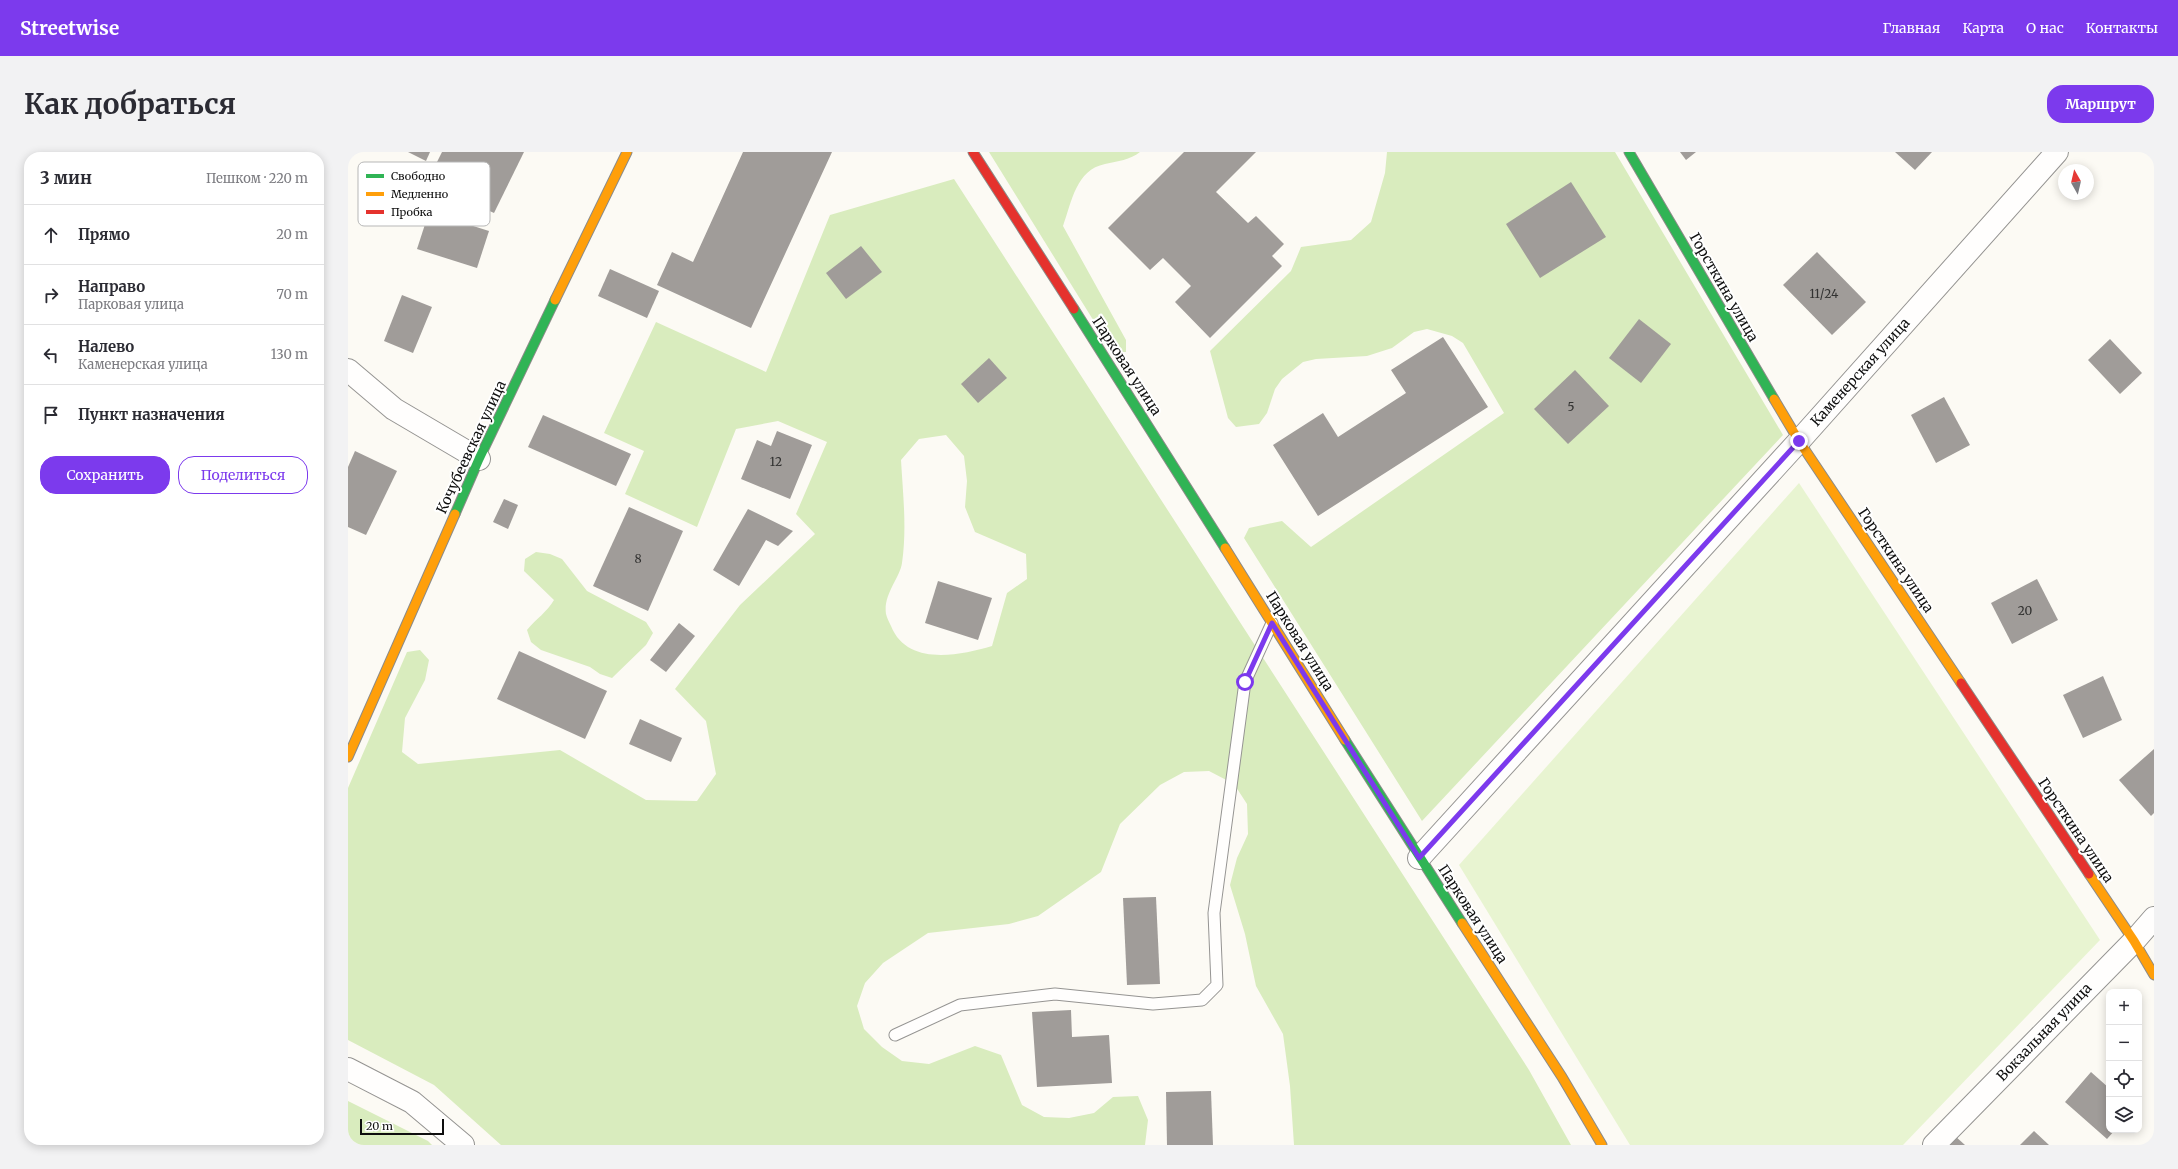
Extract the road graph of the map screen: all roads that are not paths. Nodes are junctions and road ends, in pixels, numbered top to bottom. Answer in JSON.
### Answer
{"nodes":[{"id":1,"x":627,"y":152,"type":"edge"},
{"id":2,"x":973,"y":152,"type":"edge"},
{"id":3,"x":1629,"y":152,"type":"edge"},
{"id":4,"x":2057,"y":152,"type":"edge"},
{"id":5,"x":348,"y":370,"type":"edge"},
{"id":6,"x":1799,"y":441,"type":"junction"},
{"id":7,"x":479,"y":459,"type":"junction"},
{"id":8,"x":1272,"y":623,"type":"junction"},
{"id":9,"x":348,"y":757,"type":"edge"},
{"id":10,"x":1419,"y":858,"type":"junction"},
{"id":11,"x":2154,"y":918,"type":"edge"},
{"id":12,"x":2134,"y":941,"type":"junction"},
{"id":13,"x":2154,"y":975,"type":"edge"},
{"id":14,"x":895,"y":1034,"type":"dead end"},
{"id":15,"x":348,"y":1069,"type":"edge"},
{"id":16,"x":463,"y":1145,"type":"edge"},
{"id":17,"x":1602,"y":1145,"type":"edge"},
{"id":18,"x":1934,"y":1145,"type":"edge"}],
"edges":[{"from":1,"to":7,"type":"street","name":"Кочубеевская улица"},
{"from":2,"to":8,"type":"street","name":"Парковая улица"},
{"from":3,"to":6,"type":"street","name":"Горсткина улица"},
{"from":4,"to":6,"type":"street","name":"Каменерская улица"},
{"from":5,"to":7,"type":"street"},
{"from":6,"to":10,"type":"street","name":"Каменерская улица"},
{"from":6,"to":12,"type":"street","name":"Горсткина улица"},
{"from":7,"to":9,"type":"street","name":"Кочубеевская улица"},
{"from":8,"to":10,"type":"street","name":"Парковая улица"},
{"from":8,"to":14,"type":"lane"},
{"from":10,"to":17,"type":"street","name":"Парковая улица"},
{"from":11,"to":12,"type":"street","name":"Вокзальная улица"},
{"from":12,"to":13,"type":"street","name":"Горсткина улица"},
{"from":12,"to":18,"type":"street","name":"Вокзальная улица"},
{"from":15,"to":16,"type":"street"}]}
